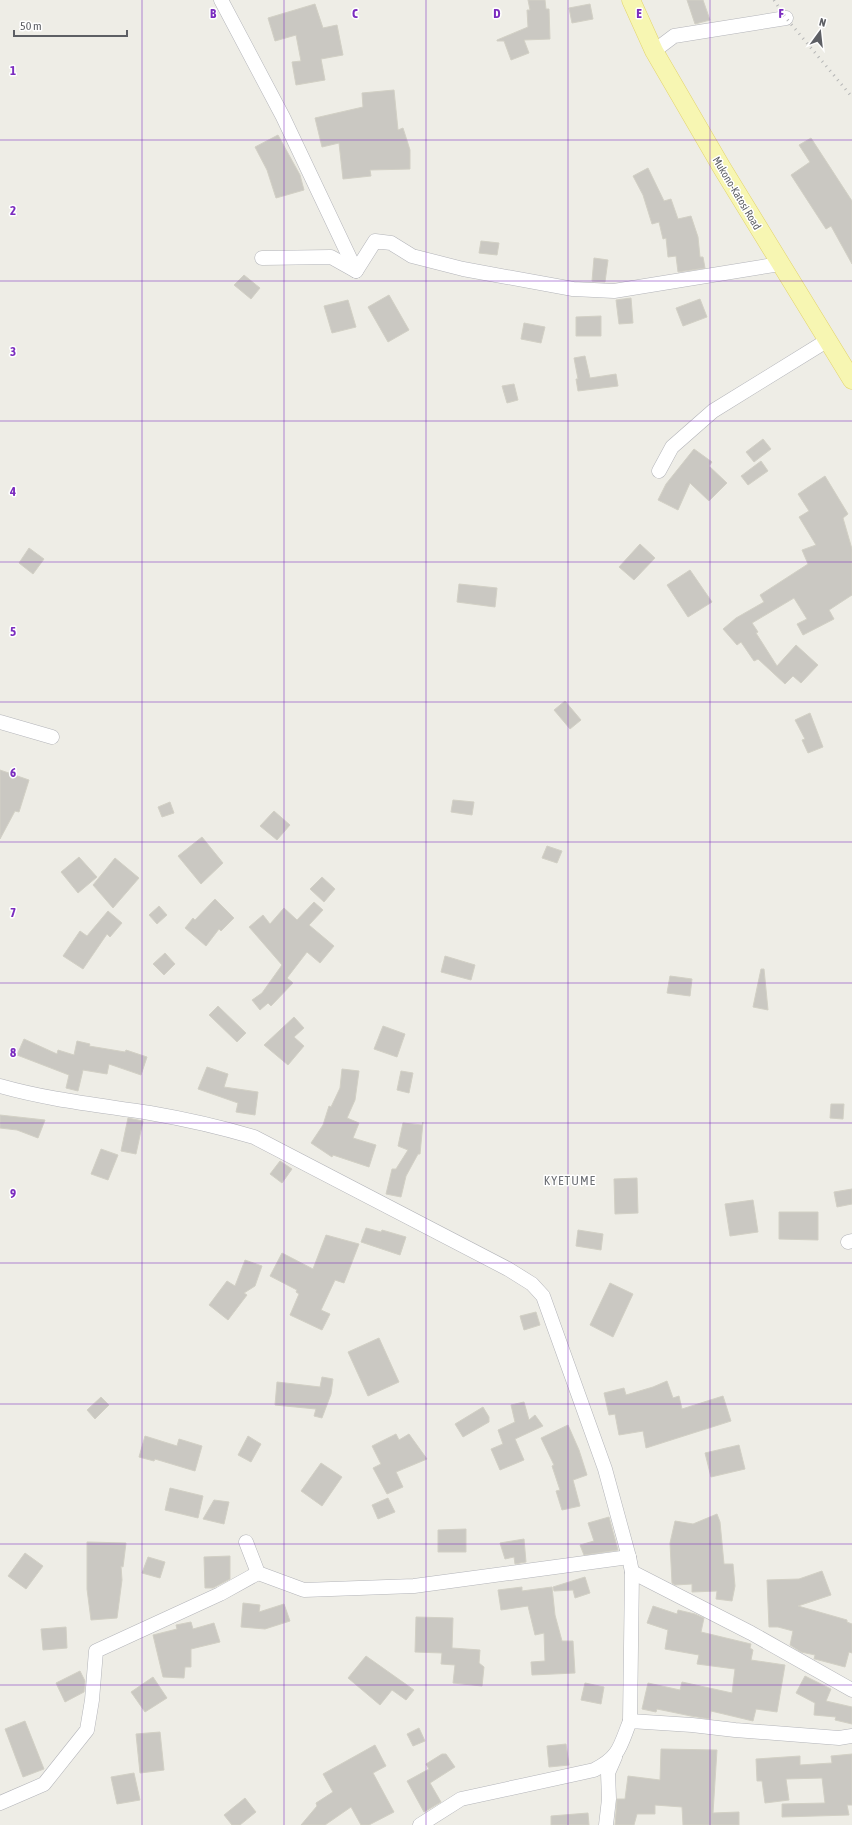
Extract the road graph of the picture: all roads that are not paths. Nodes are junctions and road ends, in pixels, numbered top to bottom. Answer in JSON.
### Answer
{"nodes":[{"id":1,"x":221,"y":0,"type":"edge"},
{"id":2,"x":631,"y":0,"type":"edge"},
{"id":3,"x":786,"y":18,"type":"dead end"},
{"id":4,"x":654,"y":51,"type":"junction"},
{"id":5,"x":262,"y":258,"type":"dead end"},
{"id":6,"x":780,"y":264,"type":"junction"},
{"id":7,"x":356,"y":271,"type":"junction"},
{"id":8,"x":828,"y":340,"type":"junction"},
{"id":9,"x":852,"y":380,"type":"edge"},
{"id":10,"x":659,"y":471,"type":"dead end"},
{"id":11,"x":0,"y":722,"type":"edge"},
{"id":12,"x":52,"y":737,"type":"dead end"},
{"id":13,"x":0,"y":1086,"type":"edge"},
{"id":14,"x":246,"y":1542,"type":"dead end"},
{"id":15,"x":629,"y":1558,"type":"junction"},
{"id":16,"x":632,"y":1572,"type":"junction"},
{"id":17,"x":258,"y":1573,"type":"junction"},
{"id":18,"x":852,"y":1690,"type":"edge"},
{"id":19,"x":630,"y":1721,"type":"junction"},
{"id":20,"x":852,"y":1736,"type":"edge"},
{"id":21,"x":619,"y":1750,"type":"junction"},
{"id":22,"x":0,"y":1803,"type":"edge"},
{"id":23,"x":420,"y":1825,"type":"edge"},
{"id":24,"x":606,"y":1825,"type":"edge"}],
"edges":[{"from":1,"to":7,"type":"street"},
{"from":2,"to":4,"type":"main road","name":"Mukono-Katosi Road"},
{"from":3,"to":4,"type":"street"},
{"from":4,"to":6,"type":"main road","name":"Mukono-Katosi Road"},
{"from":5,"to":7,"type":"street"},
{"from":6,"to":7,"type":"street"},
{"from":6,"to":8,"type":"main road","name":"Mukono-Katosi Road"},
{"from":8,"to":9,"type":"main road","name":"Mukono-Katosi Road"},
{"from":8,"to":10,"type":"street"},
{"from":11,"to":12,"type":"street"},
{"from":13,"to":15,"type":"street"},
{"from":14,"to":17,"type":"street"},
{"from":15,"to":16,"type":"street"},
{"from":15,"to":17,"type":"street"},
{"from":16,"to":18,"type":"street"},
{"from":16,"to":19,"type":"street"},
{"from":17,"to":22,"type":"street"},
{"from":19,"to":20,"type":"street"},
{"from":19,"to":21,"type":"street"},
{"from":21,"to":23,"type":"street"},
{"from":21,"to":24,"type":"street"}]}
